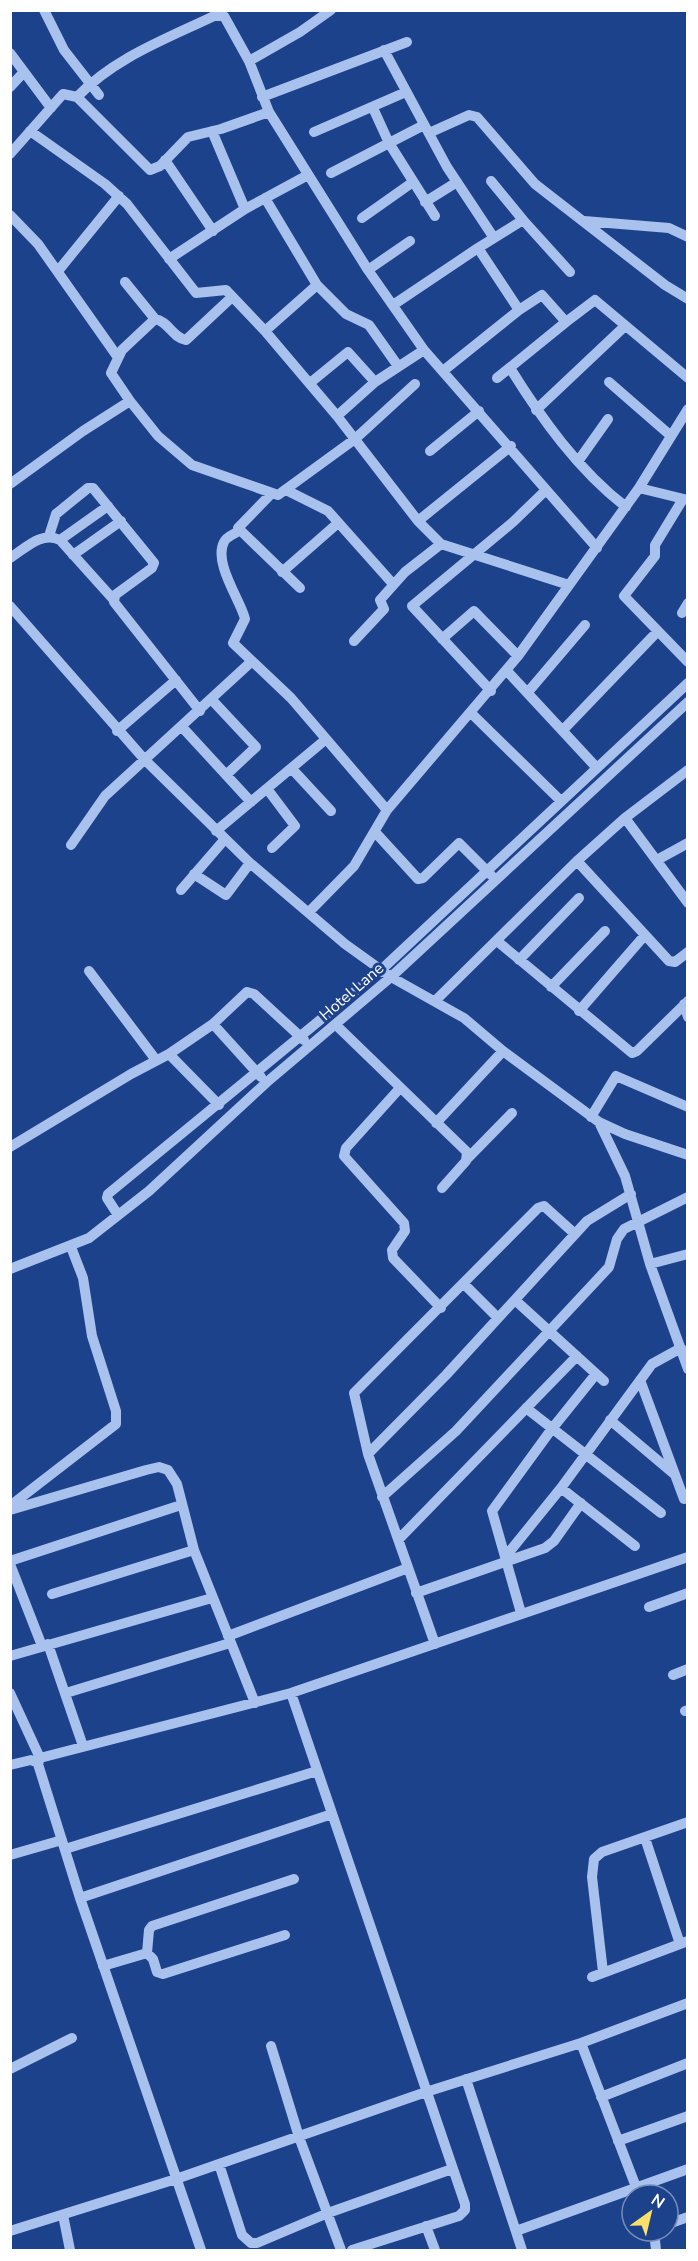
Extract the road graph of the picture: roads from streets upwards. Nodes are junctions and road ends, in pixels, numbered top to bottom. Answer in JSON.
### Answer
{"nodes":[{"id":1,"x":44,"y":10,"type":"edge"},
{"id":2,"x":331,"y":10,"type":"edge"},
{"id":3,"x":407,"y":42,"type":"dead end"},
{"id":4,"x":384,"y":50,"type":"junction"},
{"id":5,"x":10,"y":53,"type":"edge"},
{"id":6,"x":249,"y":61,"type":"junction"},
{"id":7,"x":24,"y":72,"type":"junction"},
{"id":8,"x":89,"y":83,"type":"junction"},
{"id":9,"x":10,"y":87,"type":"edge"},
{"id":10,"x":406,"y":92,"type":"junction"},
{"id":11,"x":99,"y":95,"type":"dead end"},
{"id":12,"x":76,"y":97,"type":"junction"},
{"id":13,"x":262,"y":97,"type":"junction"},
{"id":14,"x":51,"y":108,"type":"junction"},
{"id":15,"x":373,"y":108,"type":"junction"},
{"id":16,"x":269,"y":112,"type":"junction"},
{"id":17,"x":426,"y":129,"type":"junction"},
{"id":18,"x":30,"y":131,"type":"junction"},
{"id":19,"x":212,"y":131,"type":"junction"},
{"id":20,"x":314,"y":132,"type":"dead end"},
{"id":21,"x":389,"y":143,"type":"junction"},
{"id":22,"x":10,"y":153,"type":"edge"},
{"id":23,"x":165,"y":160,"type":"junction"},
{"id":24,"x":331,"y":173,"type":"dead end"},
{"id":25,"x":308,"y":174,"type":"junction"},
{"id":26,"x":491,"y":181,"type":"dead end"},
{"id":27,"x":413,"y":182,"type":"junction"},
{"id":28,"x":457,"y":182,"type":"junction"},
{"id":29,"x":119,"y":196,"type":"junction"},
{"id":30,"x":264,"y":198,"type":"junction"},
{"id":31,"x":425,"y":202,"type":"junction"},
{"id":32,"x":245,"y":209,"type":"junction"},
{"id":33,"x":10,"y":215,"type":"edge"},
{"id":34,"x":435,"y":216,"type":"dead end"},
{"id":35,"x":362,"y":218,"type":"dead end"},
{"id":36,"x":523,"y":220,"type":"junction"},
{"id":37,"x":583,"y":221,"type":"junction"},
{"id":38,"x":213,"y":231,"type":"junction"},
{"id":39,"x":687,"y":237,"type":"edge"},
{"id":40,"x":494,"y":238,"type":"junction"},
{"id":41,"x":410,"y":241,"type":"dead end"},
{"id":42,"x":478,"y":248,"type":"junction"},
{"id":43,"x":169,"y":259,"type":"junction"},
{"id":44,"x":368,"y":270,"type":"junction"},
{"id":45,"x":58,"y":271,"type":"junction"},
{"id":46,"x":570,"y":272,"type":"dead end"},
{"id":47,"x":125,"y":282,"type":"dead end"},
{"id":48,"x":317,"y":285,"type":"junction"},
{"id":49,"x":232,"y":297,"type":"junction"},
{"id":50,"x":687,"y":298,"type":"edge"},
{"id":51,"x":393,"y":305,"type":"junction"},
{"id":52,"x":519,"y":310,"type":"junction"},
{"id":53,"x":156,"y":319,"type":"junction"},
{"id":54,"x":566,"y":322,"type":"junction"},
{"id":55,"x":625,"y":326,"type":"junction"},
{"id":56,"x":265,"y":331,"type":"junction"},
{"id":57,"x":424,"y":350,"type":"junction"},
{"id":58,"x":117,"y":356,"type":"junction"},
{"id":59,"x":398,"y":366,"type":"junction"},
{"id":60,"x":510,"y":368,"type":"junction"},
{"id":61,"x":443,"y":371,"type":"junction"},
{"id":62,"x":497,"y":378,"type":"dead end"},
{"id":63,"x":687,"y":378,"type":"edge"},
{"id":64,"x":375,"y":382,"type":"junction"},
{"id":65,"x":609,"y":382,"type":"dead end"},
{"id":66,"x":310,"y":383,"type":"junction"},
{"id":67,"x":415,"y":384,"type":"dead end"},
{"id":68,"x":130,"y":401,"type":"junction"},
{"id":69,"x":687,"y":409,"type":"edge"},
{"id":70,"x":536,"y":410,"type":"junction"},
{"id":71,"x":479,"y":411,"type":"junction"},
{"id":72,"x":337,"y":416,"type":"junction"},
{"id":73,"x":608,"y":418,"type":"dead end"},
{"id":74,"x":671,"y":436,"type":"junction"},
{"id":75,"x":355,"y":439,"type":"junction"},
{"id":76,"x":511,"y":446,"type":"junction"},
{"id":77,"x":430,"y":451,"type":"dead end"},
{"id":78,"x":579,"y":460,"type":"junction"},
{"id":79,"x":10,"y":484,"type":"edge"},
{"id":80,"x":639,"y":488,"type":"junction"},
{"id":81,"x":286,"y":490,"type":"junction"},
{"id":82,"x":546,"y":490,"type":"junction"},
{"id":83,"x":271,"y":494,"type":"junction"},
{"id":84,"x":685,"y":499,"type":"edge"},
{"id":85,"x":108,"y":506,"type":"junction"},
{"id":86,"x":626,"y":507,"type":"junction"},
{"id":87,"x":121,"y":521,"type":"junction"},
{"id":88,"x":418,"y":521,"type":"junction"},
{"id":89,"x":338,"y":523,"type":"junction"},
{"id":90,"x":239,"y":531,"type":"junction"},
{"id":91,"x":49,"y":536,"type":"junction"},
{"id":92,"x":60,"y":540,"type":"junction"},
{"id":93,"x":441,"y":544,"type":"junction"},
{"id":94,"x":597,"y":548,"type":"junction"},
{"id":95,"x":73,"y":555,"type":"junction"},
{"id":96,"x":473,"y":556,"type":"junction"},
{"id":97,"x":10,"y":558,"type":"edge"},
{"id":98,"x":282,"y":572,"type":"junction"},
{"id":99,"x":393,"y":584,"type":"junction"},
{"id":100,"x":569,"y":585,"type":"junction"},
{"id":101,"x":300,"y":588,"type":"dead end"},
{"id":102,"x":113,"y":599,"type":"junction"},
{"id":103,"x":10,"y":606,"type":"edge"},
{"id":104,"x":585,"y":625,"type":"dead end"},
{"id":105,"x":657,"y":632,"type":"junction"},
{"id":106,"x":442,"y":639,"type":"junction"},
{"id":107,"x":354,"y":641,"type":"dead end"},
{"id":108,"x":518,"y":656,"type":"junction"},
{"id":109,"x":251,"y":662,"type":"junction"},
{"id":110,"x":687,"y":662,"type":"edge"},
{"id":111,"x":507,"y":671,"type":"junction"},
{"id":112,"x":176,"y":680,"type":"junction"},
{"id":113,"x":687,"y":683,"type":"edge"},
{"id":114,"x":491,"y":691,"type":"junction"},
{"id":115,"x":528,"y":692,"type":"junction"},
{"id":116,"x":212,"y":700,"type":"junction"},
{"id":117,"x":687,"y":702,"type":"edge"},
{"id":118,"x":200,"y":711,"type":"junction"},
{"id":119,"x":471,"y":713,"type":"junction"},
{"id":120,"x":182,"y":727,"type":"junction"},
{"id":121,"x":117,"y":730,"type":"junction"},
{"id":122,"x":563,"y":730,"type":"junction"},
{"id":123,"x":326,"y":740,"type":"junction"},
{"id":124,"x":145,"y":760,"type":"junction"},
{"id":125,"x":596,"y":767,"type":"junction"},
{"id":126,"x":293,"y":770,"type":"junction"},
{"id":127,"x":687,"y":771,"type":"edge"},
{"id":128,"x":226,"y":775,"type":"junction"},
{"id":129,"x":268,"y":790,"type":"junction"},
{"id":130,"x":561,"y":801,"type":"junction"},
{"id":131,"x":251,"y":802,"type":"junction"},
{"id":132,"x":387,"y":810,"type":"junction"},
{"id":133,"x":331,"y":812,"type":"dead end"},
{"id":134,"x":625,"y":818,"type":"junction"},
{"id":135,"x":375,"y":832,"type":"junction"},
{"id":136,"x":220,"y":835,"type":"junction"},
{"id":137,"x":687,"y":843,"type":"edge"},
{"id":138,"x":71,"y":845,"type":"dead end"},
{"id":139,"x":272,"y":848,"type":"dead end"},
{"id":140,"x":657,"y":860,"type":"junction"},
{"id":141,"x":577,"y":861,"type":"junction"},
{"id":142,"x":250,"y":863,"type":"junction"},
{"id":143,"x":194,"y":874,"type":"junction"},
{"id":144,"x":492,"y":876,"type":"junction"},
{"id":145,"x":181,"y":890,"type":"dead end"},
{"id":146,"x":579,"y":898,"type":"dead end"},
{"id":147,"x":687,"y":903,"type":"edge"},
{"id":148,"x":309,"y":912,"type":"junction"},
{"id":149,"x":605,"y":931,"type":"dead end"},
{"id":150,"x":645,"y":935,"type":"junction"},
{"id":151,"x":497,"y":941,"type":"junction"},
{"id":152,"x":687,"y":952,"type":"edge"},
{"id":153,"x":519,"y":960,"type":"junction"},
{"id":154,"x":89,"y":971,"type":"dead end"},
{"id":155,"x":386,"y":974,"type":"junction"},
{"id":156,"x":550,"y":987,"type":"junction"},
{"id":157,"x":436,"y":1000,"type":"junction"},
{"id":158,"x":686,"y":1003,"type":"edge"},
{"id":159,"x":579,"y":1011,"type":"junction"},
{"id":160,"x":687,"y":1017,"type":"edge"},
{"id":161,"x":213,"y":1024,"type":"junction"},
{"id":162,"x":336,"y":1025,"type":"junction"},
{"id":163,"x":305,"y":1041,"type":"junction"},
{"id":164,"x":503,"y":1051,"type":"junction"},
{"id":165,"x":169,"y":1054,"type":"junction"},
{"id":166,"x":156,"y":1060,"type":"junction"},
{"id":167,"x":262,"y":1078,"type":"junction"},
{"id":168,"x":400,"y":1088,"type":"junction"},
{"id":169,"x":219,"y":1105,"type":"junction"},
{"id":170,"x":687,"y":1107,"type":"edge"},
{"id":171,"x":512,"y":1113,"type":"dead end"},
{"id":172,"x":595,"y":1119,"type":"junction"},
{"id":173,"x":436,"y":1123,"type":"junction"},
{"id":174,"x":10,"y":1147,"type":"edge"},
{"id":175,"x":687,"y":1155,"type":"edge"},
{"id":176,"x":468,"y":1158,"type":"junction"},
{"id":177,"x":442,"y":1188,"type":"dead end"},
{"id":178,"x":631,"y":1194,"type":"junction"},
{"id":179,"x":687,"y":1197,"type":"edge"},
{"id":180,"x":114,"y":1209,"type":"junction"},
{"id":181,"x":637,"y":1223,"type":"junction"},
{"id":182,"x":575,"y":1234,"type":"junction"},
{"id":183,"x":71,"y":1247,"type":"junction"},
{"id":184,"x":687,"y":1254,"type":"edge"},
{"id":185,"x":650,"y":1264,"type":"junction"},
{"id":186,"x":10,"y":1269,"type":"edge"},
{"id":187,"x":464,"y":1284,"type":"junction"},
{"id":188,"x":515,"y":1300,"type":"junction"},
{"id":189,"x":441,"y":1308,"type":"junction"},
{"id":190,"x":497,"y":1317,"type":"junction"},
{"id":191,"x":549,"y":1331,"type":"junction"},
{"id":192,"x":682,"y":1335,"type":"edge"},
{"id":193,"x":681,"y":1348,"type":"junction"},
{"id":194,"x":577,"y":1356,"type":"junction"},
{"id":195,"x":687,"y":1369,"type":"edge"},
{"id":196,"x":640,"y":1380,"type":"junction"},
{"id":197,"x":526,"y":1408,"type":"junction"},
{"id":198,"x":610,"y":1420,"type":"junction"},
{"id":199,"x":551,"y":1430,"type":"junction"},
{"id":200,"x":368,"y":1454,"type":"junction"},
{"id":201,"x":584,"y":1455,"type":"junction"},
{"id":202,"x":675,"y":1474,"type":"junction"},
{"id":203,"x":561,"y":1488,"type":"junction"},
{"id":204,"x":382,"y":1497,"type":"junction"},
{"id":205,"x":684,"y":1499,"type":"dead end"},
{"id":206,"x":581,"y":1503,"type":"junction"},
{"id":207,"x":182,"y":1505,"type":"junction"},
{"id":208,"x":10,"y":1508,"type":"edge"},
{"id":209,"x":661,"y":1513,"type":"dead end"},
{"id":210,"x":399,"y":1539,"type":"junction"},
{"id":211,"x":635,"y":1546,"type":"dead end"},
{"id":212,"x":194,"y":1550,"type":"junction"},
{"id":213,"x":687,"y":1557,"type":"edge"},
{"id":214,"x":507,"y":1559,"type":"junction"},
{"id":215,"x":10,"y":1563,"type":"edge"},
{"id":216,"x":408,"y":1568,"type":"junction"},
{"id":217,"x":416,"y":1593,"type":"junction"},
{"id":218,"x":687,"y":1593,"type":"edge"},
{"id":219,"x":52,"y":1594,"type":"dead end"},
{"id":220,"x":212,"y":1598,"type":"junction"},
{"id":221,"x":649,"y":1606,"type":"dead end"},
{"id":222,"x":521,"y":1613,"type":"junction"},
{"id":223,"x":229,"y":1640,"type":"junction"},
{"id":224,"x":435,"y":1644,"type":"junction"},
{"id":225,"x":45,"y":1645,"type":"junction"},
{"id":226,"x":10,"y":1656,"type":"edge"},
{"id":227,"x":687,"y":1669,"type":"edge"},
{"id":228,"x":673,"y":1675,"type":"dead end"},
{"id":229,"x":10,"y":1693,"type":"edge"},
{"id":230,"x":66,"y":1693,"type":"junction"},
{"id":231,"x":291,"y":1693,"type":"junction"},
{"id":232,"x":255,"y":1702,"type":"junction"},
{"id":233,"x":83,"y":1746,"type":"junction"},
{"id":234,"x":39,"y":1760,"type":"junction"},
{"id":235,"x":10,"y":1765,"type":"edge"},
{"id":236,"x":317,"y":1771,"type":"junction"},
{"id":237,"x":332,"y":1814,"type":"junction"},
{"id":238,"x":687,"y":1822,"type":"edge"},
{"id":239,"x":645,"y":1838,"type":"junction"},
{"id":240,"x":64,"y":1845,"type":"junction"},
{"id":241,"x":10,"y":1855,"type":"edge"},
{"id":242,"x":294,"y":1879,"type":"dead end"},
{"id":243,"x":80,"y":1898,"type":"junction"},
{"id":244,"x":285,"y":1935,"type":"dead end"},
{"id":245,"x":684,"y":1943,"type":"edge"},
{"id":246,"x":147,"y":1953,"type":"junction"},
{"id":247,"x":103,"y":1965,"type":"junction"},
{"id":248,"x":603,"y":1972,"type":"junction"},
{"id":249,"x":592,"y":1977,"type":"dead end"},
{"id":250,"x":687,"y":2002,"type":"edge"},
{"id":251,"x":72,"y":2038,"type":"dead end"},
{"id":252,"x":581,"y":2043,"type":"junction"},
{"id":253,"x":271,"y":2046,"type":"dead end"},
{"id":254,"x":687,"y":2063,"type":"edge"},
{"id":255,"x":10,"y":2069,"type":"edge"},
{"id":256,"x":466,"y":2079,"type":"junction"},
{"id":257,"x":426,"y":2092,"type":"junction"},
{"id":258,"x":601,"y":2097,"type":"junction"},
{"id":259,"x":687,"y":2116,"type":"edge"},
{"id":260,"x":299,"y":2137,"type":"junction"},
{"id":261,"x":618,"y":2141,"type":"junction"},
{"id":262,"x":219,"y":2164,"type":"junction"},
{"id":263,"x":452,"y":2169,"type":"junction"},
{"id":264,"x":687,"y":2169,"type":"edge"},
{"id":265,"x":176,"y":2179,"type":"junction"},
{"id":266,"x":634,"y":2183,"type":"edge"},
{"id":267,"x":647,"y":2183,"type":"edge"},
{"id":268,"x":620,"y":2193,"type":"edge"},
{"id":269,"x":328,"y":2213,"type":"junction"},
{"id":270,"x":63,"y":2215,"type":"junction"},
{"id":271,"x":426,"y":2226,"type":"junction"},
{"id":272,"x":10,"y":2231,"type":"edge"},
{"id":273,"x":516,"y":2231,"type":"junction"},
{"id":274,"x":70,"y":2250,"type":"edge"},
{"id":275,"x":201,"y":2250,"type":"edge"},
{"id":276,"x":341,"y":2250,"type":"edge"},
{"id":277,"x":352,"y":2250,"type":"edge"},
{"id":278,"x":435,"y":2250,"type":"edge"},
{"id":279,"x":522,"y":2250,"type":"edge"}],
"edges":[{"from":1,"to":8,"type":"street"},
{"from":2,"to":6,"type":"street"},
{"from":3,"to":4,"type":"street"},
{"from":4,"to":10,"type":"street"},
{"from":4,"to":13,"type":"street"},
{"from":5,"to":7,"type":"street"},
{"from":6,"to":8,"type":"street"},
{"from":6,"to":13,"type":"street"},
{"from":7,"to":9,"type":"street"},
{"from":7,"to":14,"type":"street"},
{"from":8,"to":11,"type":"street"},
{"from":8,"to":12,"type":"street"},
{"from":10,"to":15,"type":"street"},
{"from":10,"to":17,"type":"street"},
{"from":12,"to":14,"type":"street"},
{"from":12,"to":23,"type":"street"},
{"from":13,"to":16,"type":"street"},
{"from":14,"to":18,"type":"street"},
{"from":15,"to":20,"type":"street"},
{"from":15,"to":21,"type":"street"},
{"from":16,"to":19,"type":"street"},
{"from":16,"to":25,"type":"street"},
{"from":17,"to":21,"type":"street"},
{"from":17,"to":28,"type":"street"},
{"from":17,"to":37,"type":"street"},
{"from":18,"to":22,"type":"street"},
{"from":18,"to":29,"type":"street"},
{"from":19,"to":23,"type":"street"},
{"from":19,"to":32,"type":"street"},
{"from":21,"to":24,"type":"street"},
{"from":21,"to":27,"type":"street"},
{"from":23,"to":38,"type":"street"},
{"from":25,"to":30,"type":"street"},
{"from":25,"to":44,"type":"street"},
{"from":26,"to":36,"type":"street"},
{"from":27,"to":31,"type":"street"},
{"from":27,"to":35,"type":"street"},
{"from":28,"to":31,"type":"street"},
{"from":28,"to":40,"type":"street"},
{"from":29,"to":43,"type":"street"},
{"from":29,"to":45,"type":"street"},
{"from":30,"to":32,"type":"street"},
{"from":30,"to":48,"type":"street"},
{"from":31,"to":34,"type":"street"},
{"from":32,"to":38,"type":"street"},
{"from":33,"to":45,"type":"street"},
{"from":36,"to":40,"type":"street"},
{"from":36,"to":46,"type":"street"},
{"from":37,"to":39,"type":"street"},
{"from":37,"to":50,"type":"street"},
{"from":38,"to":43,"type":"street"},
{"from":40,"to":42,"type":"street"},
{"from":41,"to":44,"type":"street"},
{"from":42,"to":51,"type":"street"},
{"from":42,"to":52,"type":"street"},
{"from":43,"to":49,"type":"street"},
{"from":44,"to":51,"type":"street"},
{"from":45,"to":58,"type":"street"},
{"from":47,"to":53,"type":"street"},
{"from":48,"to":56,"type":"street"},
{"from":48,"to":59,"type":"street"},
{"from":49,"to":53,"type":"street"},
{"from":49,"to":56,"type":"street"},
{"from":51,"to":57,"type":"street"},
{"from":52,"to":54,"type":"street"},
{"from":52,"to":61,"type":"street"},
{"from":53,"to":58,"type":"street"},
{"from":54,"to":55,"type":"street"},
{"from":54,"to":60,"type":"street"},
{"from":55,"to":63,"type":"street"},
{"from":55,"to":70,"type":"street"},
{"from":56,"to":66,"type":"street"},
{"from":57,"to":59,"type":"street"},
{"from":57,"to":61,"type":"street"},
{"from":58,"to":68,"type":"street"},
{"from":59,"to":64,"type":"street"},
{"from":60,"to":62,"type":"street"},
{"from":60,"to":70,"type":"street"},
{"from":61,"to":71,"type":"street"},
{"from":64,"to":66,"type":"street"},
{"from":64,"to":72,"type":"street"},
{"from":65,"to":74,"type":"street"},
{"from":66,"to":72,"type":"street"},
{"from":67,"to":75,"type":"street"},
{"from":68,"to":79,"type":"street"},
{"from":68,"to":83,"type":"street"},
{"from":69,"to":74,"type":"street"},
{"from":70,"to":78,"type":"street"},
{"from":71,"to":76,"type":"street"},
{"from":71,"to":77,"type":"street"},
{"from":72,"to":75,"type":"street"},
{"from":73,"to":78,"type":"street"},
{"from":74,"to":80,"type":"street"},
{"from":75,"to":81,"type":"street"},
{"from":75,"to":88,"type":"street"},
{"from":76,"to":82,"type":"street"},
{"from":76,"to":88,"type":"street"},
{"from":78,"to":86,"type":"street"},
{"from":80,"to":84,"type":"street"},
{"from":80,"to":86,"type":"street"},
{"from":81,"to":83,"type":"street"},
{"from":81,"to":89,"type":"street"},
{"from":82,"to":94,"type":"street"},
{"from":82,"to":96,"type":"street"},
{"from":83,"to":90,"type":"street"},
{"from":84,"to":105,"type":"street"},
{"from":85,"to":87,"type":"street"},
{"from":85,"to":91,"type":"street"},
{"from":85,"to":92,"type":"street"},
{"from":86,"to":94,"type":"street"},
{"from":87,"to":95,"type":"street"},
{"from":87,"to":102,"type":"street"},
{"from":88,"to":93,"type":"street"},
{"from":89,"to":98,"type":"street"},
{"from":89,"to":99,"type":"street"},
{"from":90,"to":98,"type":"street"},
{"from":90,"to":109,"type":"street"},
{"from":91,"to":92,"type":"street"},
{"from":91,"to":97,"type":"street"},
{"from":92,"to":95,"type":"street"},
{"from":93,"to":96,"type":"street"},
{"from":93,"to":99,"type":"street"},
{"from":94,"to":100,"type":"street"},
{"from":95,"to":102,"type":"street"},
{"from":96,"to":100,"type":"street"},
{"from":96,"to":106,"type":"street"},
{"from":98,"to":101,"type":"street"},
{"from":99,"to":107,"type":"street"},
{"from":100,"to":108,"type":"street"},
{"from":102,"to":112,"type":"street"},
{"from":103,"to":121,"type":"street"},
{"from":104,"to":115,"type":"street"},
{"from":105,"to":110,"type":"street"},
{"from":105,"to":122,"type":"street"},
{"from":106,"to":108,"type":"street"},
{"from":106,"to":114,"type":"street"},
{"from":108,"to":111,"type":"street"},
{"from":109,"to":116,"type":"street"},
{"from":109,"to":123,"type":"street"},
{"from":111,"to":114,"type":"street"},
{"from":111,"to":115,"type":"street"},
{"from":112,"to":118,"type":"street"},
{"from":112,"to":121,"type":"street"},
{"from":113,"to":125,"type":"street"},
{"from":114,"to":119,"type":"street"},
{"from":115,"to":122,"type":"street"},
{"from":116,"to":118,"type":"street"},
{"from":116,"to":128,"type":"street"},
{"from":117,"to":144,"type":"street","name":"Hotel Lane"},
{"from":118,"to":120,"type":"street"},
{"from":119,"to":130,"type":"street"},
{"from":119,"to":132,"type":"street"},
{"from":120,"to":124,"type":"street"},
{"from":120,"to":128,"type":"street"},
{"from":121,"to":124,"type":"street"},
{"from":122,"to":125,"type":"street"},
{"from":123,"to":126,"type":"street"},
{"from":123,"to":132,"type":"street"},
{"from":124,"to":136,"type":"street"},
{"from":124,"to":138,"type":"street"},
{"from":125,"to":130,"type":"street"},
{"from":126,"to":129,"type":"street"},
{"from":126,"to":133,"type":"street"},
{"from":127,"to":134,"type":"street"},
{"from":128,"to":131,"type":"street"},
{"from":129,"to":131,"type":"street"},
{"from":129,"to":139,"type":"street"},
{"from":130,"to":144,"type":"street"},
{"from":131,"to":136,"type":"street"},
{"from":132,"to":135,"type":"street"},
{"from":134,"to":140,"type":"street"},
{"from":134,"to":141,"type":"street"},
{"from":135,"to":144,"type":"street"},
{"from":135,"to":148,"type":"street"},
{"from":136,"to":142,"type":"street"},
{"from":136,"to":143,"type":"street"},
{"from":137,"to":140,"type":"street"},
{"from":140,"to":147,"type":"street"},
{"from":141,"to":150,"type":"street"},
{"from":141,"to":151,"type":"street"},
{"from":142,"to":143,"type":"street"},
{"from":142,"to":148,"type":"street"},
{"from":143,"to":145,"type":"street"},
{"from":144,"to":155,"type":"street","name":"Hotel Lane"},
{"from":146,"to":153,"type":"street"},
{"from":148,"to":155,"type":"street"},
{"from":149,"to":156,"type":"street"},
{"from":150,"to":152,"type":"street"},
{"from":150,"to":159,"type":"street"},
{"from":151,"to":153,"type":"street"},
{"from":151,"to":157,"type":"street"},
{"from":153,"to":156,"type":"street"},
{"from":154,"to":166,"type":"street"},
{"from":155,"to":157,"type":"street"},
{"from":155,"to":162,"type":"street","name":"Hotel Lane"},
{"from":155,"to":163,"type":"street"},
{"from":156,"to":159,"type":"street"},
{"from":157,"to":164,"type":"street"},
{"from":158,"to":159,"type":"street"},
{"from":158,"to":160,"type":"street"},
{"from":161,"to":163,"type":"street"},
{"from":161,"to":165,"type":"street"},
{"from":161,"to":167,"type":"street"},
{"from":162,"to":163,"type":"street","name":"Hotel Lane"},
{"from":162,"to":168,"type":"street"},
{"from":163,"to":167,"type":"street","name":"Hotel Lane"},
{"from":164,"to":172,"type":"street"},
{"from":164,"to":173,"type":"street"},
{"from":165,"to":166,"type":"street"},
{"from":165,"to":169,"type":"street"},
{"from":166,"to":174,"type":"street"},
{"from":167,"to":169,"type":"street"},
{"from":167,"to":180,"type":"street","name":"Hotel Lane"},
{"from":168,"to":173,"type":"street"},
{"from":168,"to":189,"type":"street"},
{"from":169,"to":180,"type":"street"},
{"from":170,"to":172,"type":"street"},
{"from":171,"to":176,"type":"street"},
{"from":172,"to":175,"type":"street"},
{"from":172,"to":178,"type":"street"},
{"from":173,"to":176,"type":"street"},
{"from":176,"to":177,"type":"street"},
{"from":178,"to":181,"type":"street"},
{"from":178,"to":182,"type":"street"},
{"from":179,"to":181,"type":"street"},
{"from":180,"to":183,"type":"street","name":"Hotel Lane"},
{"from":181,"to":185,"type":"street"},
{"from":181,"to":191,"type":"street"},
{"from":182,"to":187,"type":"street"},
{"from":182,"to":188,"type":"street"},
{"from":183,"to":186,"type":"street","name":"Hotel Lane"},
{"from":183,"to":208,"type":"street"},
{"from":184,"to":185,"type":"street"},
{"from":185,"to":192,"type":"street"},
{"from":187,"to":189,"type":"street"},
{"from":187,"to":190,"type":"street"},
{"from":188,"to":190,"type":"street"},
{"from":188,"to":191,"type":"street"},
{"from":189,"to":200,"type":"street"},
{"from":190,"to":200,"type":"street"},
{"from":191,"to":194,"type":"street"},
{"from":191,"to":204,"type":"street"},
{"from":192,"to":193,"type":"street"},
{"from":193,"to":195,"type":"street"},
{"from":193,"to":196,"type":"street"},
{"from":194,"to":197,"type":"street"},
{"from":194,"to":199,"type":"street"},
{"from":196,"to":198,"type":"street"},
{"from":196,"to":202,"type":"street"},
{"from":197,"to":199,"type":"street"},
{"from":197,"to":210,"type":"street"},
{"from":198,"to":201,"type":"street"},
{"from":198,"to":202,"type":"street"},
{"from":199,"to":201,"type":"street"},
{"from":199,"to":214,"type":"street"},
{"from":200,"to":204,"type":"street"},
{"from":201,"to":203,"type":"street"},
{"from":201,"to":209,"type":"street"},
{"from":202,"to":205,"type":"street"},
{"from":203,"to":206,"type":"street"},
{"from":203,"to":214,"type":"street"},
{"from":204,"to":210,"type":"street"},
{"from":206,"to":211,"type":"street"},
{"from":206,"to":214,"type":"street"},
{"from":207,"to":208,"type":"street"},
{"from":207,"to":212,"type":"street"},
{"from":207,"to":215,"type":"street"},
{"from":210,"to":216,"type":"street"},
{"from":212,"to":219,"type":"street"},
{"from":212,"to":220,"type":"street"},
{"from":213,"to":222,"type":"street"},
{"from":214,"to":217,"type":"street"},
{"from":214,"to":222,"type":"street"},
{"from":215,"to":225,"type":"street"},
{"from":216,"to":217,"type":"street"},
{"from":216,"to":223,"type":"street"},
{"from":217,"to":224,"type":"street"},
{"from":218,"to":221,"type":"street"},
{"from":220,"to":223,"type":"street"},
{"from":220,"to":225,"type":"street"},
{"from":222,"to":224,"type":"street"},
{"from":223,"to":230,"type":"street"},
{"from":223,"to":232,"type":"street"},
{"from":224,"to":231,"type":"street"},
{"from":225,"to":226,"type":"street"},
{"from":225,"to":230,"type":"street"},
{"from":227,"to":228,"type":"street"},
{"from":229,"to":234,"type":"street"},
{"from":230,"to":233,"type":"street"},
{"from":231,"to":232,"type":"street"},
{"from":231,"to":236,"type":"street"},
{"from":232,"to":233,"type":"street"},
{"from":233,"to":234,"type":"street"},
{"from":234,"to":235,"type":"street"},
{"from":234,"to":240,"type":"street"},
{"from":236,"to":237,"type":"street"},
{"from":236,"to":240,"type":"street"},
{"from":237,"to":243,"type":"street"},
{"from":237,"to":257,"type":"street"},
{"from":238,"to":239,"type":"street"},
{"from":239,"to":245,"type":"street"},
{"from":239,"to":248,"type":"street"},
{"from":240,"to":241,"type":"street"},
{"from":240,"to":243,"type":"street"},
{"from":242,"to":246,"type":"street"},
{"from":243,"to":247,"type":"street"},
{"from":244,"to":246,"type":"street"},
{"from":245,"to":248,"type":"street"},
{"from":246,"to":247,"type":"street"},
{"from":247,"to":265,"type":"street"},
{"from":248,"to":249,"type":"street"},
{"from":250,"to":252,"type":"street"},
{"from":251,"to":255,"type":"street"},
{"from":252,"to":256,"type":"street"},
{"from":252,"to":258,"type":"street"},
{"from":253,"to":260,"type":"street"},
{"from":254,"to":258,"type":"street"},
{"from":256,"to":257,"type":"street"},
{"from":256,"to":273,"type":"street"},
{"from":257,"to":260,"type":"street"},
{"from":257,"to":263,"type":"street"},
{"from":258,"to":261,"type":"street"},
{"from":259,"to":261,"type":"street"},
{"from":260,"to":262,"type":"street"},
{"from":260,"to":269,"type":"street"},
{"from":261,"to":266,"type":"street"},
{"from":262,"to":265,"type":"street"},
{"from":262,"to":269,"type":"street"},
{"from":263,"to":269,"type":"street"},
{"from":263,"to":271,"type":"street"},
{"from":264,"to":267,"type":"street"},
{"from":265,"to":270,"type":"street"},
{"from":265,"to":275,"type":"street"},
{"from":268,"to":273,"type":"street"},
{"from":269,"to":276,"type":"street"},
{"from":270,"to":272,"type":"street"},
{"from":270,"to":274,"type":"street"},
{"from":271,"to":277,"type":"street"},
{"from":271,"to":278,"type":"street"},
{"from":273,"to":279,"type":"street"}]}
